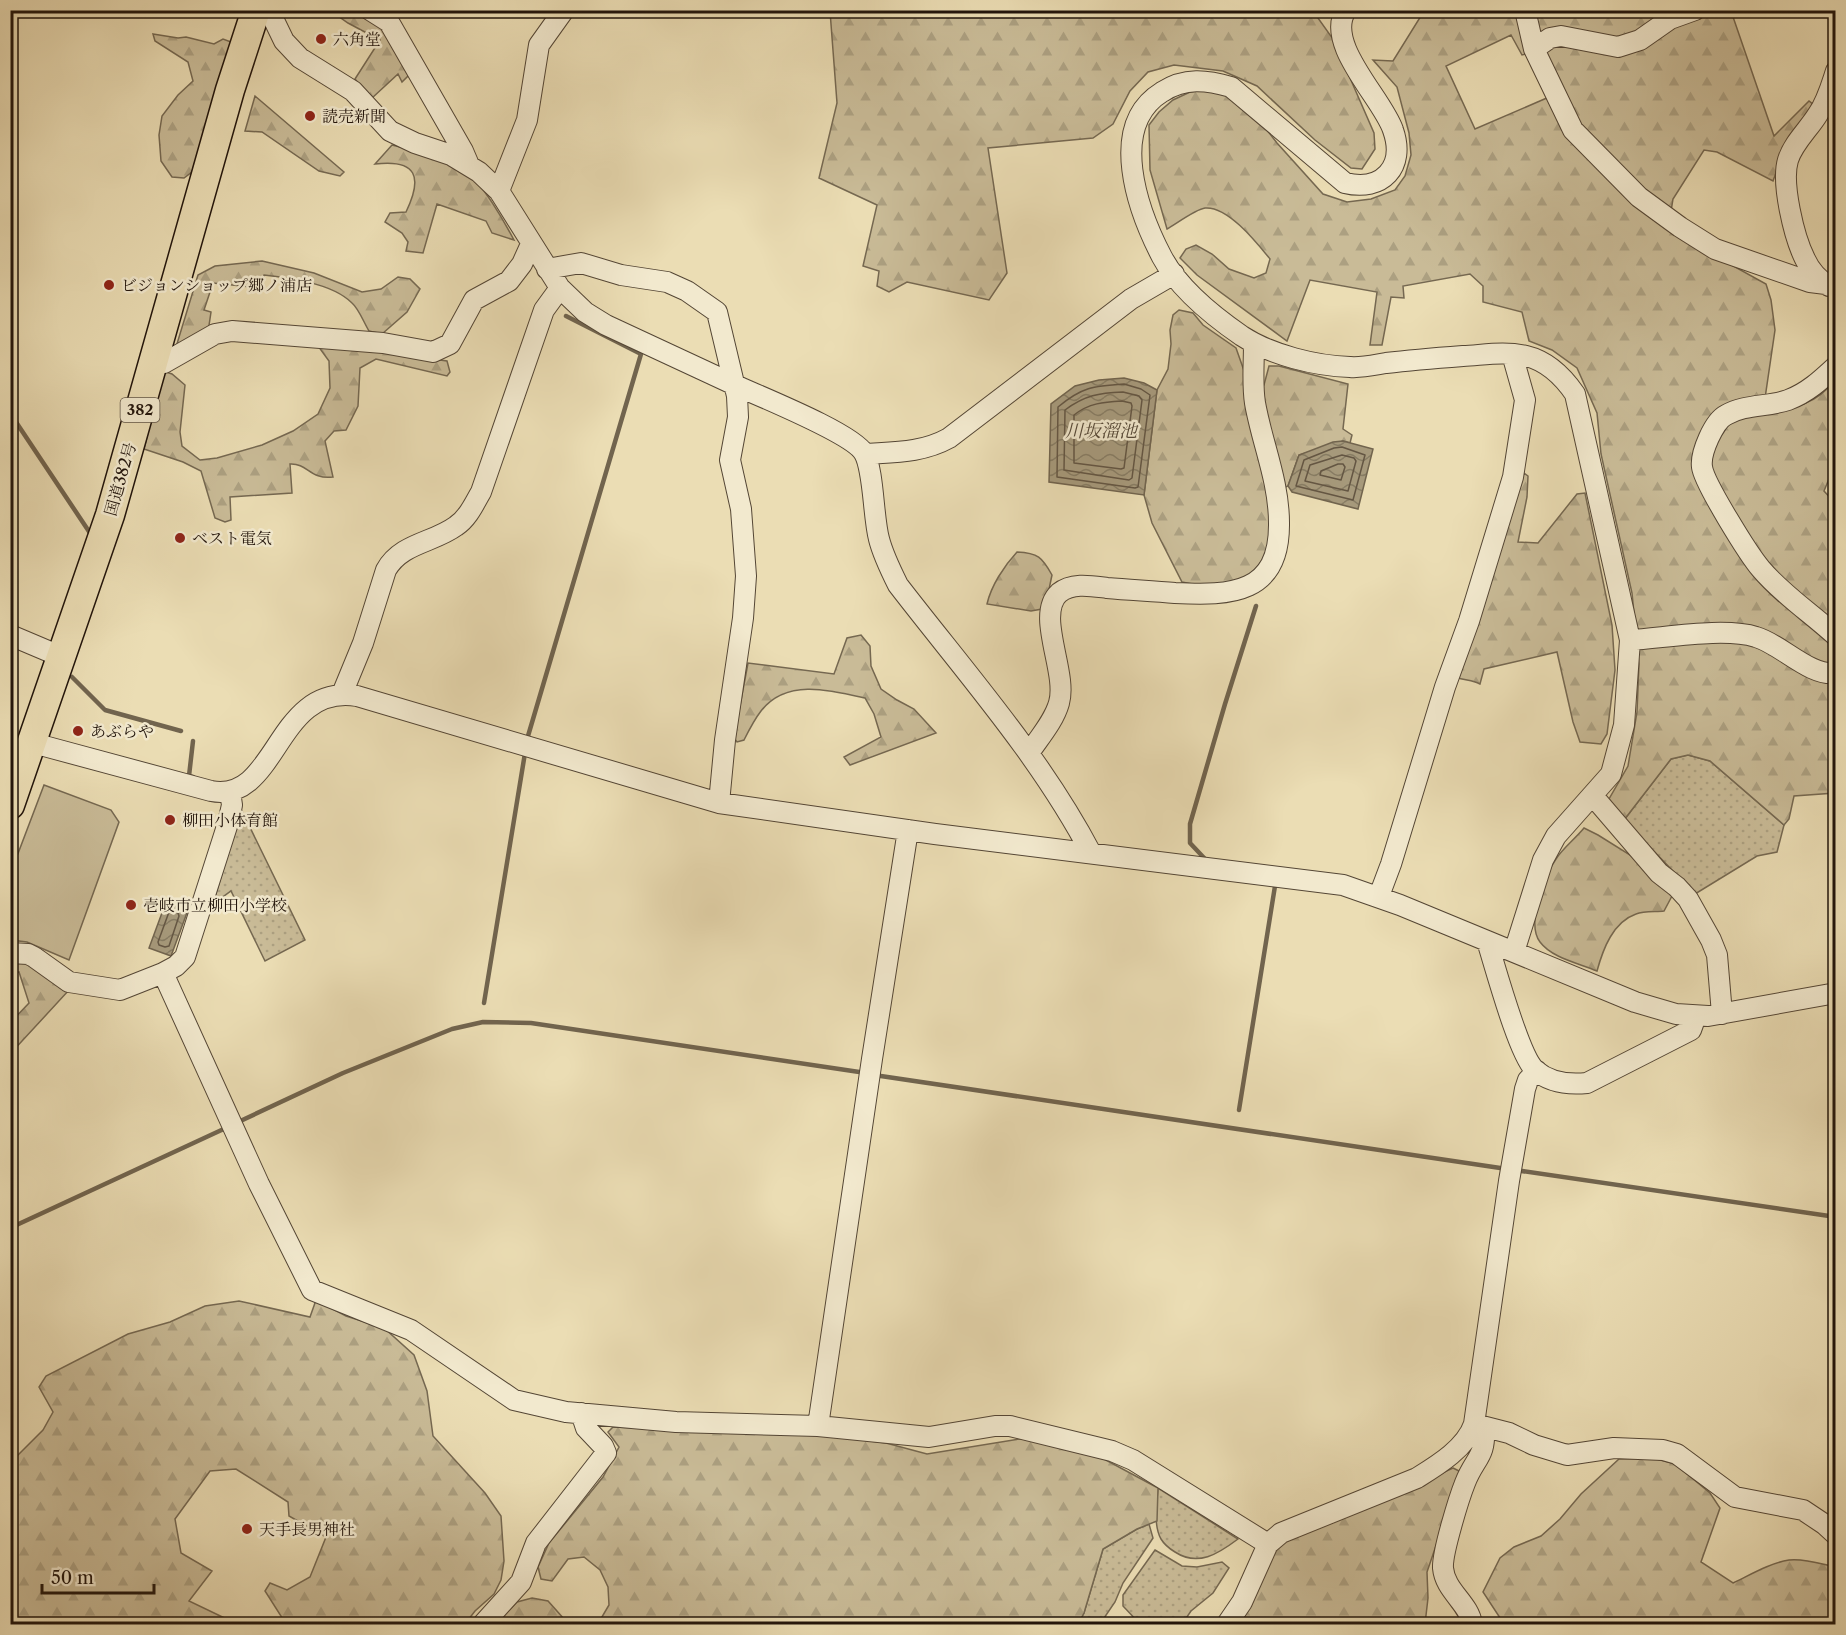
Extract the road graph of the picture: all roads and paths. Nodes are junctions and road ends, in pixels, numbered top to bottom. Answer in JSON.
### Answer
{"nodes":[{"id":1,"x":256,"y":10,"type":"edge"},
{"id":2,"x":268,"y":10,"type":"edge"},
{"id":3,"x":370,"y":10,"type":"edge"},
{"id":4,"x":564,"y":10,"type":"edge"},
{"id":5,"x":1346,"y":10,"type":"edge"},
{"id":6,"x":1525,"y":10,"type":"edge"},
{"id":7,"x":1695,"y":10,"type":"edge"},
{"id":8,"x":1534,"y":49,"type":"junction"},
{"id":9,"x":1836,"y":71,"type":"edge"},
{"id":10,"x":469,"y":165,"type":"junction"},
{"id":11,"x":499,"y":191,"type":"junction"},
{"id":12,"x":531,"y":244,"type":"junction"},
{"id":13,"x":548,"y":269,"type":"junction"},
{"id":14,"x":1174,"y":274,"type":"junction"},
{"id":15,"x":1831,"y":287,"type":"edge"},
{"id":16,"x":560,"y":288,"type":"junction"},
{"id":17,"x":1254,"y":344,"type":"junction"},
{"id":18,"x":1512,"y":354,"type":"junction"},
{"id":19,"x":153,"y":360,"type":"junction"},
{"id":20,"x":1836,"y":366,"type":"edge"},
{"id":21,"x":734,"y":385,"type":"junction"},
{"id":22,"x":865,"y":454,"type":"junction"},
{"id":23,"x":10,"y":635,"type":"edge"},
{"id":24,"x":1836,"y":636,"type":"edge"},
{"id":25,"x":1630,"y":640,"type":"junction"},
{"id":26,"x":62,"y":657,"type":"junction"},
{"id":27,"x":1836,"y":673,"type":"edge"},
{"id":28,"x":342,"y":694,"type":"junction"},
{"id":29,"x":33,"y":743,"type":"junction"},
{"id":30,"x":1029,"y":753,"type":"junction"},
{"id":31,"x":230,"y":792,"type":"junction"},
{"id":32,"x":1593,"y":796,"type":"junction"},
{"id":33,"x":718,"y":803,"type":"junction"},
{"id":34,"x":10,"y":805,"type":"edge"},
{"id":35,"x":908,"y":830,"type":"junction"},
{"id":36,"x":1091,"y":853,"type":"junction"},
{"id":37,"x":1379,"y":896,"type":"junction"},
{"id":38,"x":1487,"y":941,"type":"junction"},
{"id":39,"x":1514,"y":952,"type":"junction"},
{"id":40,"x":10,"y":953,"type":"edge"},
{"id":41,"x":163,"y":973,"type":"junction"},
{"id":42,"x":1836,"y":993,"type":"edge"},
{"id":43,"x":1722,"y":1014,"type":"junction"},
{"id":44,"x":1696,"y":1016,"type":"junction"},
{"id":45,"x":1537,"y":1071,"type":"junction"},
{"id":46,"x":581,"y":1413,"type":"junction"},
{"id":47,"x":1479,"y":1425,"type":"junction"},
{"id":48,"x":818,"y":1426,"type":"junction"},
{"id":49,"x":1836,"y":1535,"type":"edge"},
{"id":50,"x":1268,"y":1544,"type":"junction"},
{"id":51,"x":483,"y":1624,"type":"edge"},
{"id":52,"x":1227,"y":1624,"type":"edge"},
{"id":53,"x":1472,"y":1624,"type":"edge"}],
"edges":[{"from":1,"to":19,"type":"highway","name":"国道382号","number":"382"},
{"from":2,"to":10,"type":"street"},
{"from":3,"to":10,"type":"street"},
{"from":4,"to":11,"type":"street"},
{"from":5,"to":14,"type":"street"},
{"from":6,"to":8,"type":"street"},
{"from":7,"to":8,"type":"street"},
{"from":8,"to":15,"type":"street"},
{"from":9,"to":15,"type":"street"},
{"from":10,"to":11,"type":"street"},
{"from":11,"to":12,"type":"street"},
{"from":12,"to":13,"type":"street"},
{"from":12,"to":19,"type":"street"},
{"from":13,"to":16,"type":"street"},
{"from":13,"to":21,"type":"street"},
{"from":14,"to":17,"type":"street"},
{"from":14,"to":22,"type":"street"},
{"from":16,"to":21,"type":"street"},
{"from":16,"to":28,"type":"street"},
{"from":17,"to":18,"type":"street"},
{"from":17,"to":30,"type":"street"},
{"from":18,"to":25,"type":"street"},
{"from":18,"to":37,"type":"street"},
{"from":19,"to":26,"type":"highway","name":"国道382号","number":"382"},
{"from":20,"to":24,"type":"street"},
{"from":21,"to":22,"type":"street"},
{"from":21,"to":33,"type":"street"},
{"from":22,"to":30,"type":"street"},
{"from":23,"to":26,"type":"street"},
{"from":25,"to":27,"type":"street"},
{"from":25,"to":32,"type":"street"},
{"from":26,"to":29,"type":"highway","name":"国道382号","number":"382"},
{"from":28,"to":31,"type":"street"},
{"from":28,"to":33,"type":"street"},
{"from":29,"to":31,"type":"street"},
{"from":29,"to":34,"type":"highway","name":"国道382号","number":"382"},
{"from":30,"to":36,"type":"street"},
{"from":31,"to":41,"type":"street"},
{"from":32,"to":39,"type":"street"},
{"from":32,"to":43,"type":"street"},
{"from":33,"to":35,"type":"street"},
{"from":35,"to":36,"type":"street"},
{"from":35,"to":48,"type":"street"},
{"from":36,"to":37,"type":"street"},
{"from":37,"to":38,"type":"street"},
{"from":38,"to":39,"type":"street"},
{"from":38,"to":45,"type":"street"},
{"from":39,"to":44,"type":"street"},
{"from":40,"to":41,"type":"street"},
{"from":41,"to":46,"type":"street"},
{"from":42,"to":43,"type":"street"},
{"from":43,"to":44,"type":"street"},
{"from":44,"to":45,"type":"street"},
{"from":45,"to":47,"type":"street"},
{"from":46,"to":48,"type":"street"},
{"from":46,"to":51,"type":"street"},
{"from":47,"to":49,"type":"street"},
{"from":47,"to":50,"type":"street"},
{"from":47,"to":53,"type":"street"},
{"from":48,"to":50,"type":"street"},
{"from":50,"to":52,"type":"street"}]}
